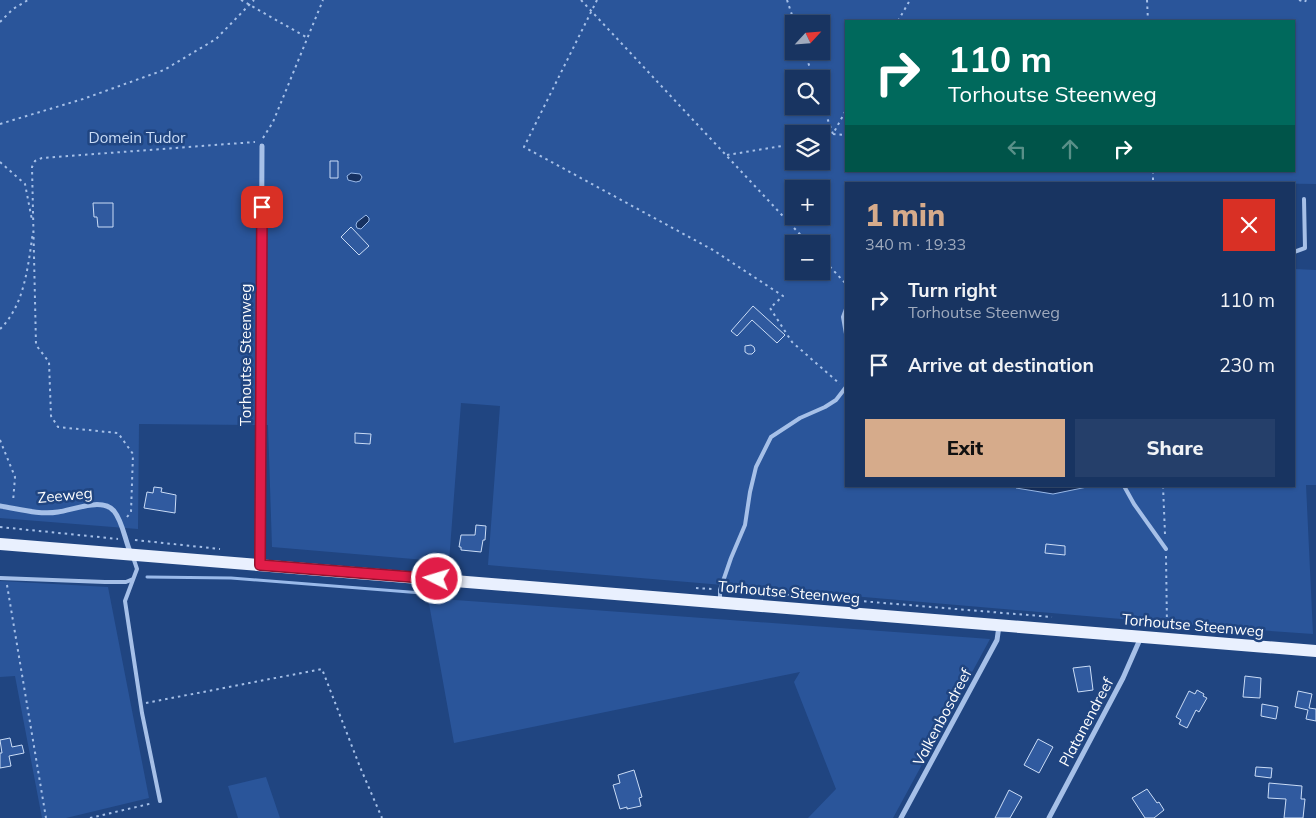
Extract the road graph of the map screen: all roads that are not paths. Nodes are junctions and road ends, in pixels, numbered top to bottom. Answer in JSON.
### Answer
{"nodes":[{"id":1,"x":262,"y":146,"type":"dead end"},
{"id":2,"x":1304,"y":199,"type":"dead end"},
{"id":3,"x":1295,"y":252,"type":"edge"},
{"id":4,"x":845,"y":312,"type":"edge"},
{"id":5,"x":845,"y":328,"type":"edge"},
{"id":6,"x":845,"y":389,"type":"edge"},
{"id":7,"x":1125,"y":487,"type":"edge"},
{"id":8,"x":0,"y":506,"type":"edge"},
{"id":9,"x":0,"y":544,"type":"edge"},
{"id":10,"x":1166,"y":549,"type":"road end"},
{"id":11,"x":131,"y":555,"type":"junction"},
{"id":12,"x":260,"y":565,"type":"junction"},
{"id":13,"x":0,"y":578,"type":"edge"},
{"id":14,"x":133,"y":579,"type":"junction"},
{"id":15,"x":720,"y":602,"type":"junction"},
{"id":16,"x":999,"y":626,"type":"junction"},
{"id":17,"x":1142,"y":637,"type":"junction"},
{"id":18,"x":1316,"y":651,"type":"edge"},
{"id":19,"x":160,"y":801,"type":"road end"},
{"id":20,"x":902,"y":818,"type":"edge"},
{"id":21,"x":1049,"y":818,"type":"edge"}],
"edges":[{"from":1,"to":12,"type":"street","name":"Torhoutse Steenweg"},
{"from":2,"to":3,"type":"lane"},
{"from":4,"to":5,"type":"lane"},
{"from":6,"to":15,"type":"lane"},
{"from":7,"to":10,"type":"lane"},
{"from":8,"to":11,"type":"street","name":"Zeeweg"},
{"from":9,"to":11,"type":"main road","name":"Torhoutse Steenweg"},
{"from":11,"to":12,"type":"main road","name":"Torhoutse Steenweg"},
{"from":11,"to":14,"type":"lane"},
{"from":12,"to":15,"type":"main road","name":"Torhoutse Steenweg"},
{"from":13,"to":14,"type":"lane"},
{"from":14,"to":19,"type":"lane"},
{"from":15,"to":16,"type":"main road","name":"Torhoutse Steenweg"},
{"from":16,"to":17,"type":"main road","name":"Torhoutse Steenweg"},
{"from":16,"to":20,"type":"street","name":"Valkenbosdreef"},
{"from":17,"to":18,"type":"main road","name":"Torhoutse Steenweg"},
{"from":17,"to":21,"type":"street","name":"Platanendreef"}]}
